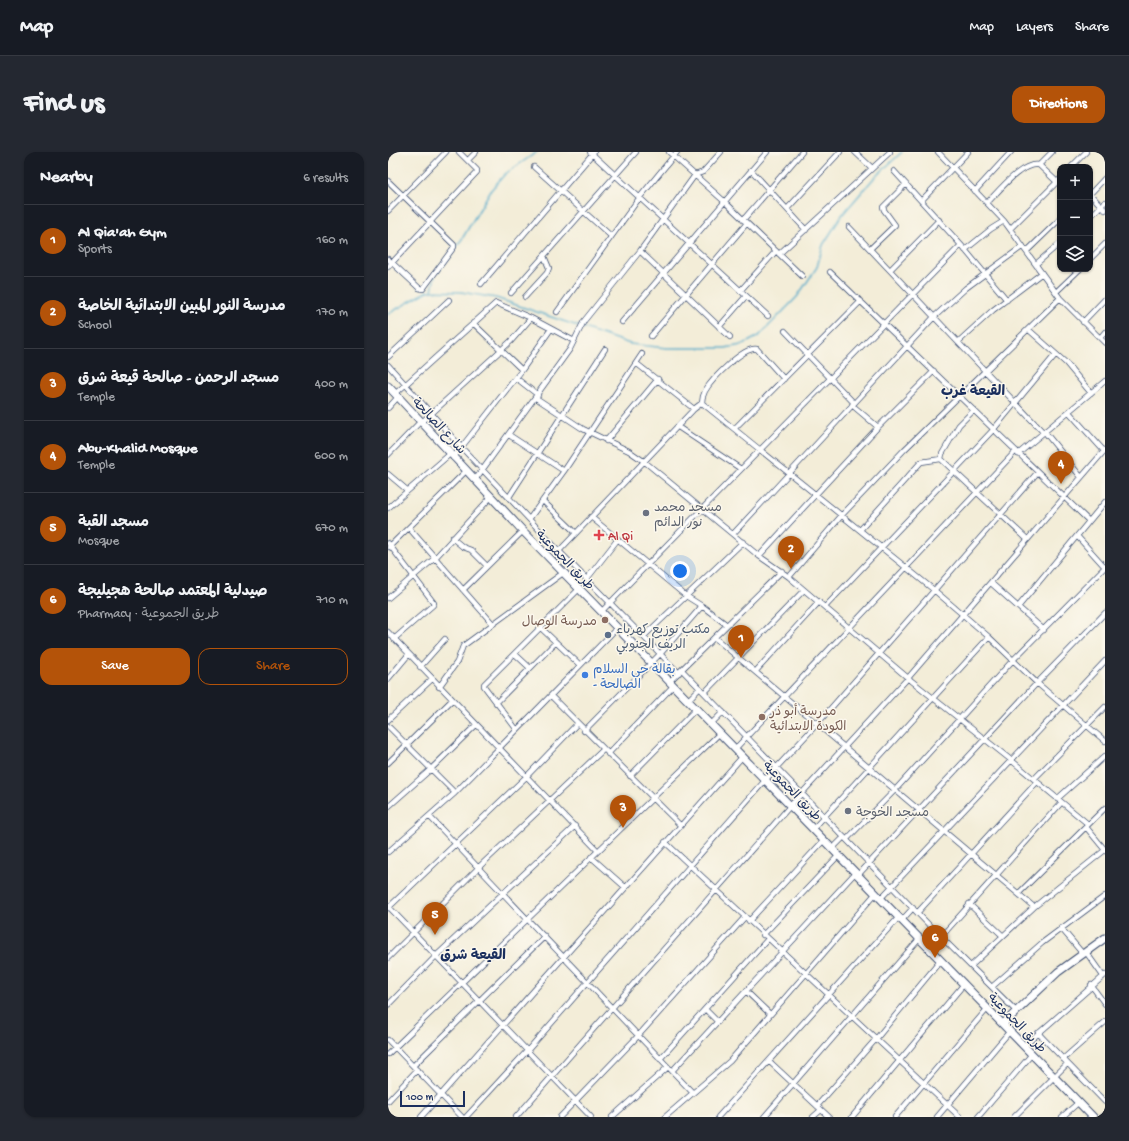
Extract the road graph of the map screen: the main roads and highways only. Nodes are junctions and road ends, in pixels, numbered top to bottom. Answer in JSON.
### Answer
{"nodes":[{"id":1,"x":388,"y":386,"type":"edge"},
{"id":2,"x":475,"y":480,"type":"joint"},
{"id":3,"x":1105,"y":938,"type":"edge"},
{"id":4,"x":1003,"y":1024,"type":"junction"},
{"id":5,"x":1093,"y":1117,"type":"edge"}],
"edges":[{"from":1,"to":2,"type":"main road","name":"شارع الصالحة"},
{"from":2,"to":4,"type":"main road","name":"طريق الجموعية"},
{"from":3,"to":4,"type":"main road"},
{"from":4,"to":5,"type":"main road","name":"طريق الجموعية"}]}
